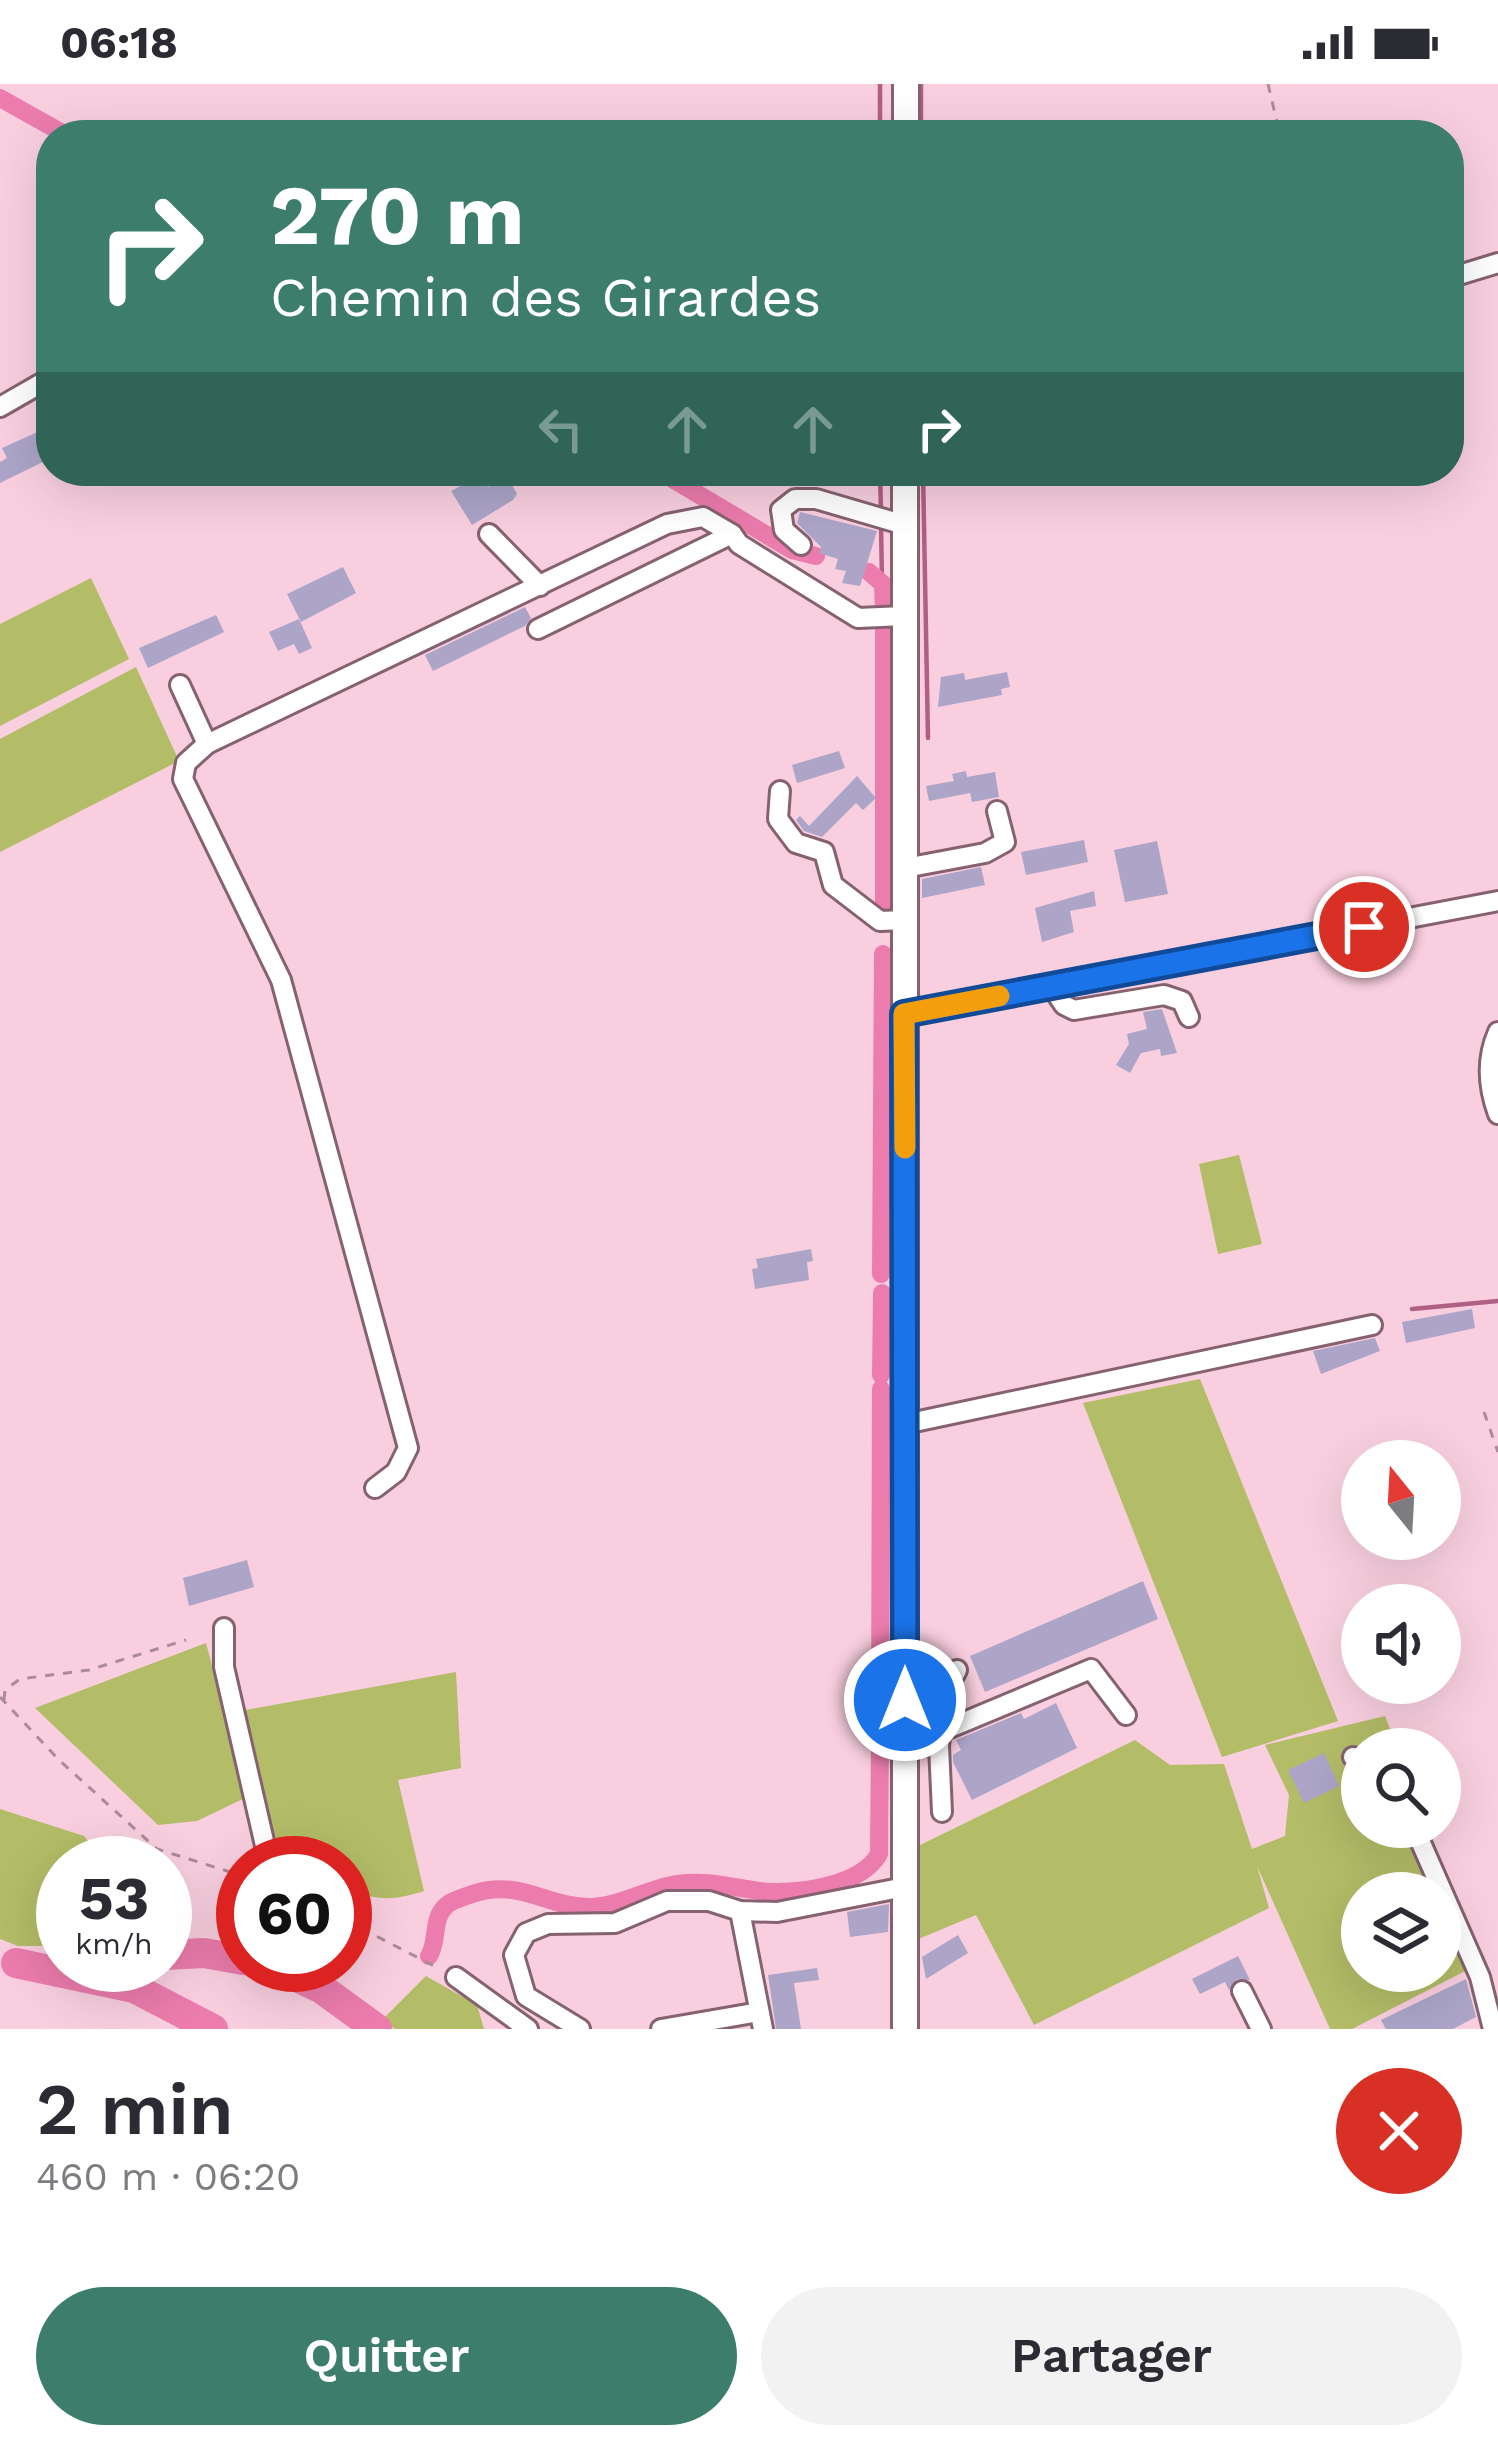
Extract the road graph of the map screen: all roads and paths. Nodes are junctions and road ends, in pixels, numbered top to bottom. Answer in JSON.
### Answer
{"nodes":[{"id":1,"x":906,"y":84,"type":"edge"},
{"id":2,"x":1268,"y":84,"type":"edge"},
{"id":3,"x":906,"y":120,"type":"edge"},
{"id":4,"x":1276,"y":120,"type":"edge"},
{"id":5,"x":1498,"y":263,"type":"edge"},
{"id":6,"x":1464,"y":273,"type":"edge"},
{"id":7,"x":36,"y":386,"type":"edge"},
{"id":8,"x":0,"y":407,"type":"edge"},
{"id":9,"x":905,"y":486,"type":"edge"},
{"id":10,"x":905,"y":526,"type":"junction"},
{"id":11,"x":489,"y":534,"type":"dead end"},
{"id":12,"x":732,"y":534,"type":"junction"},
{"id":13,"x":801,"y":544,"type":"dead end"},
{"id":14,"x":540,"y":586,"type":"junction"},
{"id":15,"x":904,"y":616,"type":"junction"},
{"id":16,"x":538,"y":629,"type":"dead end"},
{"id":17,"x":180,"y":686,"type":"dead end"},
{"id":18,"x":207,"y":743,"type":"junction"},
{"id":19,"x":780,"y":790,"type":"dead end"},
{"id":20,"x":997,"y":811,"type":"dead end"},
{"id":21,"x":905,"y":868,"type":"junction"},
{"id":22,"x":1498,"y":901,"type":"edge"},
{"id":23,"x":905,"y":920,"type":"junction"},
{"id":24,"x":1051,"y":986,"type":"junction"},
{"id":25,"x":904,"y":1014,"type":"junction"},
{"id":26,"x":1189,"y":1017,"type":"dead end"},
{"id":27,"x":1498,"y":1032,"type":"edge"},
{"id":28,"x":1498,"y":1114,"type":"edge"},
{"id":29,"x":1372,"y":1325,"type":"dead end"},
{"id":30,"x":1484,"y":1412,"type":"dead end"},
{"id":31,"x":905,"y":1424,"type":"junction"},
{"id":32,"x":1498,"y":1452,"type":"edge"},
{"id":33,"x":375,"y":1488,"type":"dead end"},
{"id":34,"x":224,"y":1628,"type":"dead end"},
{"id":35,"x":186,"y":1640,"type":"dead end"},
{"id":36,"x":957,"y":1670,"type":"dead end"},
{"id":37,"x":2,"y":1700,"type":"edge"},
{"id":38,"x":1126,"y":1715,"type":"dead end"},
{"id":39,"x":939,"y":1739,"type":"junction"},
{"id":40,"x":905,"y":1746,"type":"junction"},
{"id":41,"x":942,"y":1812,"type":"dead end"},
{"id":42,"x":262,"y":1836,"type":"edge"},
{"id":43,"x":1423,"y":1848,"type":"edge"},
{"id":44,"x":216,"y":1868,"type":"edge"},
{"id":45,"x":905,"y":1887,"type":"junction"},
{"id":46,"x":740,"y":1910,"type":"junction"},
{"id":47,"x":372,"y":1934,"type":"edge"},
{"id":48,"x":456,"y":1978,"type":"joint"},
{"id":49,"x":1242,"y":1991,"type":"dead end"},
{"id":50,"x":761,"y":2020,"type":"edge"},
{"id":51,"x":528,"y":2029,"type":"edge"},
{"id":52,"x":580,"y":2029,"type":"edge"},
{"id":53,"x":661,"y":2029,"type":"edge"},
{"id":54,"x":905,"y":2029,"type":"edge"},
{"id":55,"x":1261,"y":2029,"type":"edge"},
{"id":56,"x":1493,"y":2029,"type":"edge"}],
"edges":[{"from":1,"to":3,"type":"main road"},
{"from":2,"to":4,"type":"path"},
{"from":5,"to":6,"type":"street"},
{"from":7,"to":8,"type":"street"},
{"from":9,"to":10,"type":"main road"},
{"from":10,"to":13,"type":"street"},
{"from":10,"to":15,"type":"main road"},
{"from":11,"to":14,"type":"street"},
{"from":12,"to":14,"type":"street"},
{"from":12,"to":15,"type":"street"},
{"from":12,"to":16,"type":"street"},
{"from":14,"to":18,"type":"street"},
{"from":15,"to":21,"type":"main road"},
{"from":17,"to":18,"type":"street"},
{"from":18,"to":33,"type":"street"},
{"from":19,"to":23,"type":"street"},
{"from":20,"to":21,"type":"street"},
{"from":21,"to":23,"type":"main road"},
{"from":22,"to":24,"type":"street"},
{"from":23,"to":25,"type":"main road"},
{"from":24,"to":25,"type":"street"},
{"from":24,"to":26,"type":"street"},
{"from":25,"to":31,"type":"main road"},
{"from":27,"to":28,"type":"street"},
{"from":29,"to":31,"type":"street"},
{"from":30,"to":32,"type":"path"},
{"from":31,"to":40,"type":"main road"},
{"from":34,"to":42,"type":"street"},
{"from":35,"to":37,"type":"path"},
{"from":36,"to":39,"type":"street"},
{"from":37,"to":44,"type":"path"},
{"from":38,"to":39,"type":"street"},
{"from":39,"to":40,"type":"street"},
{"from":39,"to":41,"type":"street"},
{"from":40,"to":45,"type":"main road"},
{"from":43,"to":56,"type":"street"},
{"from":45,"to":46,"type":"street"},
{"from":45,"to":54,"type":"main road"},
{"from":46,"to":50,"type":"street"},
{"from":46,"to":52,"type":"street"},
{"from":47,"to":48,"type":"path"},
{"from":48,"to":51,"type":"street"},
{"from":49,"to":55,"type":"street"},
{"from":50,"to":53,"type":"street"}]}
